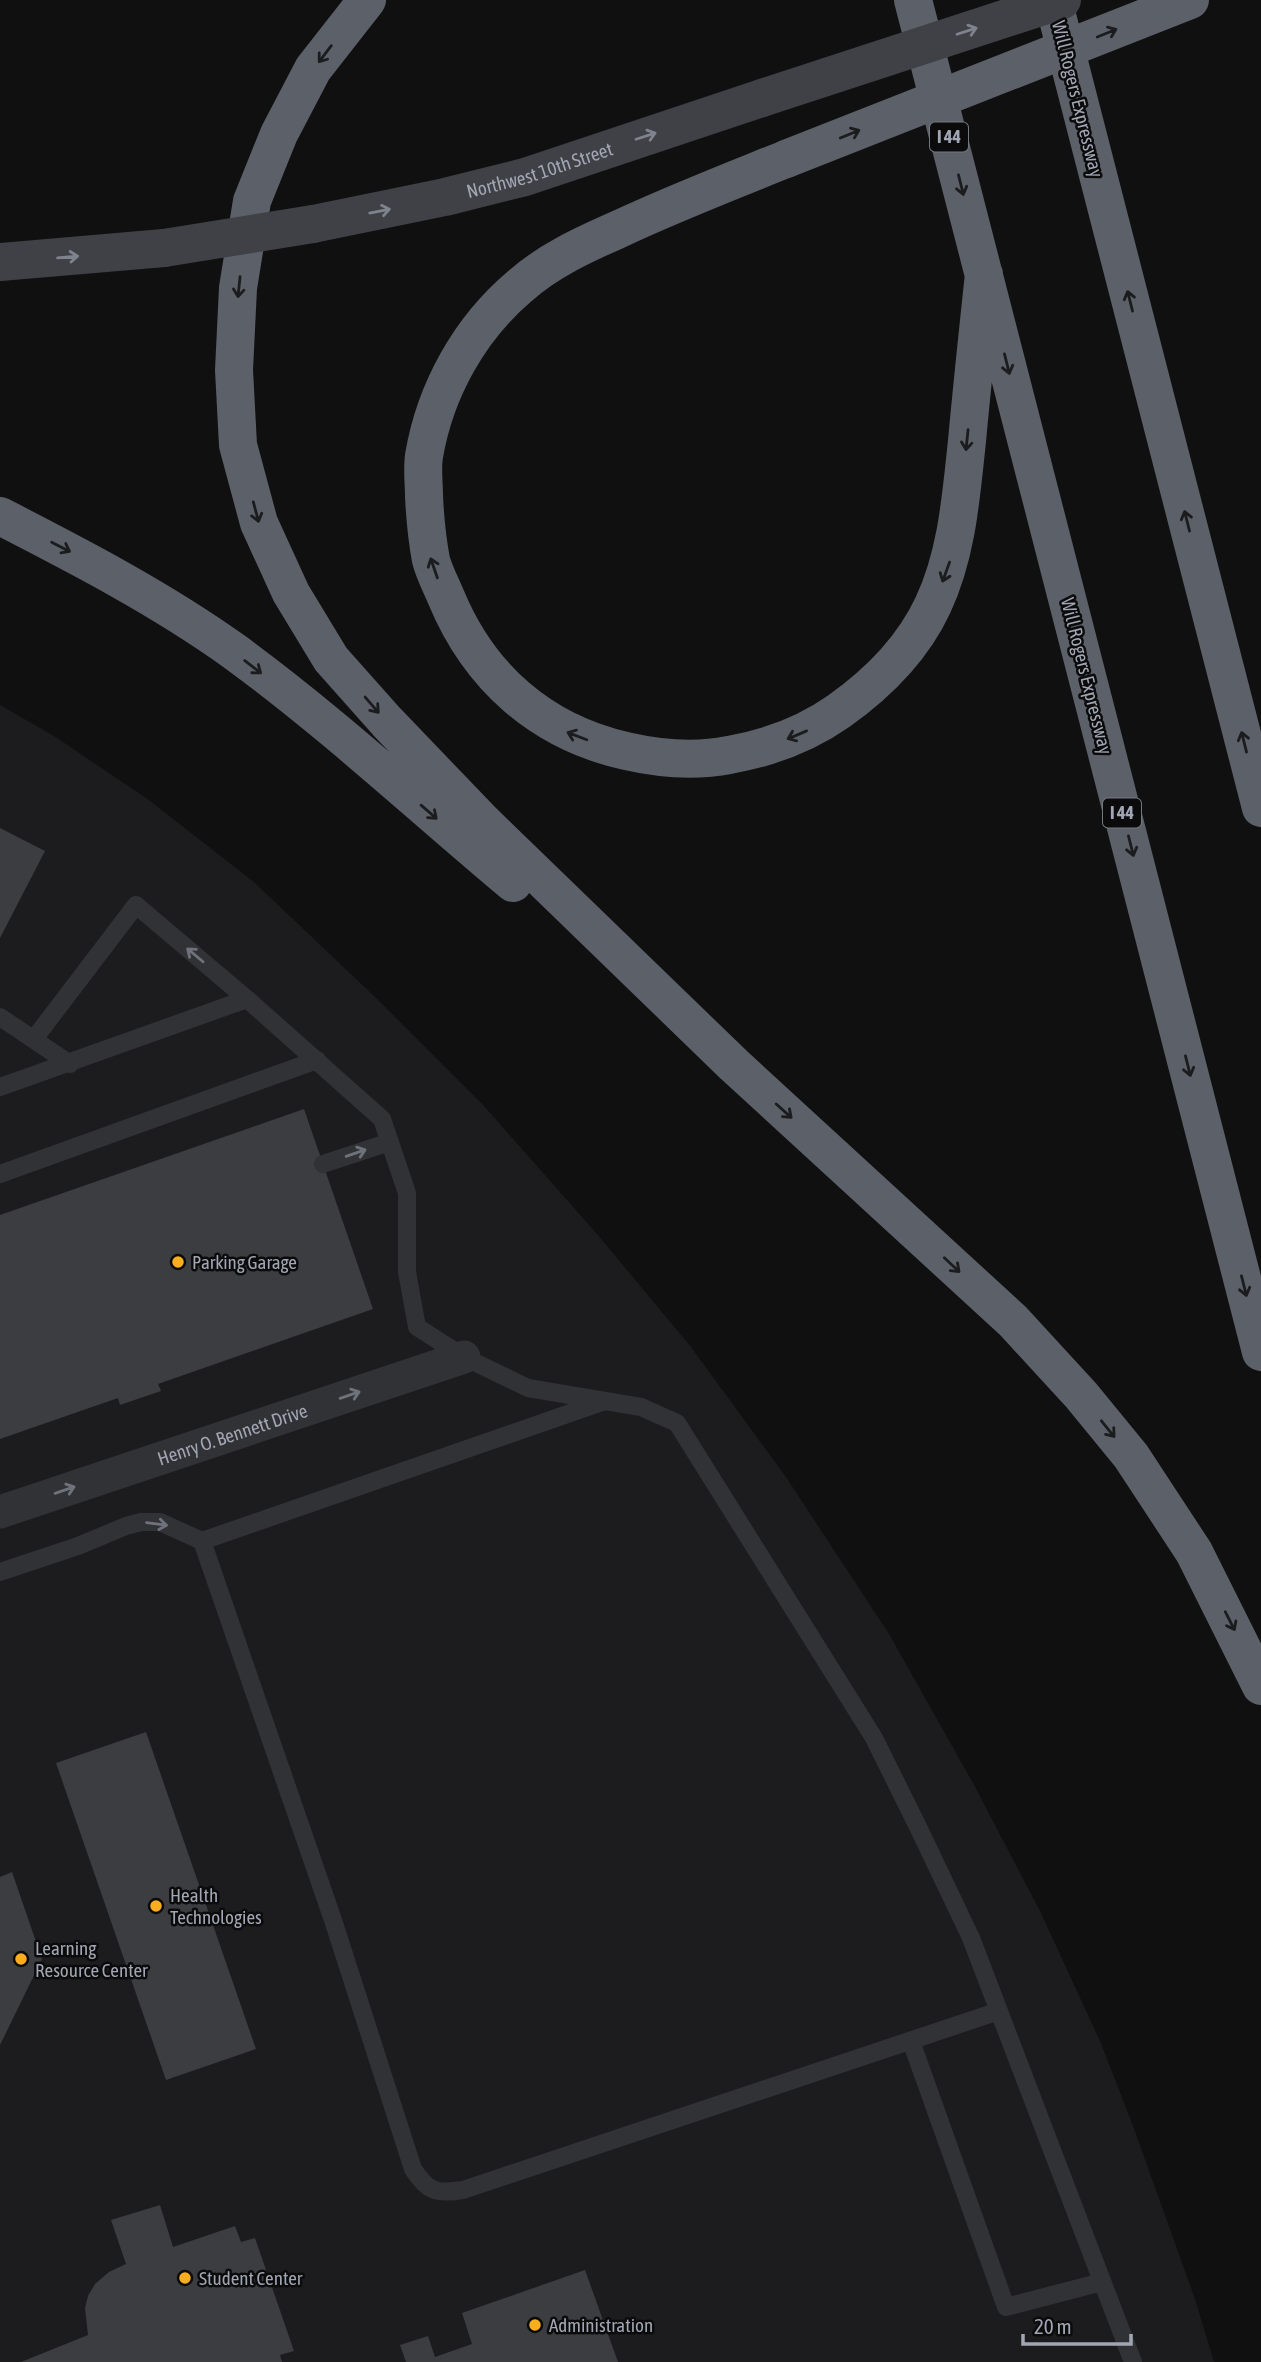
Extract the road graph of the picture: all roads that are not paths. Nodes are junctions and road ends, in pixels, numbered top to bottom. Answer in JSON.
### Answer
{"nodes":[{"id":1,"x":368,"y":0,"type":"edge"},
{"id":2,"x":914,"y":0,"type":"edge"},
{"id":3,"x":1053,"y":0,"type":"edge"},
{"id":4,"x":1062,"y":0,"type":"edge"},
{"id":5,"x":1190,"y":0,"type":"edge"},
{"id":6,"x":1028,"y":7,"type":"edge"},
{"id":7,"x":0,"y":262,"type":"edge"},
{"id":8,"x":984,"y":274,"type":"junction"},
{"id":9,"x":0,"y":516,"type":"edge"},
{"id":10,"x":1261,"y":808,"type":"edge"},
{"id":11,"x":247,"y":999,"type":"junction"},
{"id":12,"x":0,"y":1017,"type":"edge"},
{"id":13,"x":34,"y":1039,"type":"junction"},
{"id":14,"x":317,"y":1060,"type":"junction"},
{"id":15,"x":70,"y":1064,"type":"junction"},
{"id":16,"x":734,"y":1065,"type":"junction"},
{"id":17,"x":0,"y":1087,"type":"edge"},
{"id":18,"x":390,"y":1142,"type":"junction"},
{"id":19,"x":323,"y":1164,"type":"dead end"},
{"id":20,"x":0,"y":1174,"type":"edge"},
{"id":21,"x":1261,"y":1352,"type":"edge"},
{"id":22,"x":464,"y":1357,"type":"junction"},
{"id":23,"x":605,"y":1401,"type":"junction"},
{"id":24,"x":0,"y":1512,"type":"edge"},
{"id":25,"x":202,"y":1541,"type":"junction"},
{"id":26,"x":0,"y":1572,"type":"edge"},
{"id":27,"x":1261,"y":1686,"type":"edge"},
{"id":28,"x":999,"y":2011,"type":"junction"},
{"id":29,"x":911,"y":2041,"type":"junction"},
{"id":30,"x":1102,"y":2282,"type":"junction"},
{"id":31,"x":1133,"y":2362,"type":"edge"}],
"edges":[{"from":1,"to":16,"type":"highway","one_way":true},
{"from":2,"to":8,"type":"highway","name":"Will Rogers Expressway","number":"I 44","one_way":true},
{"from":10,"to":3,"type":"highway","name":"Will Rogers Expressway","one_way":true},
{"from":4,"to":6,"type":"main road","name":"Northwest 10th Street","bridge":true},
{"from":8,"to":5,"type":"highway","one_way":true,"bridge":true},
{"from":7,"to":6,"type":"main road","name":"Northwest 10th Street","one_way":true,"bridge":true},
{"from":8,"to":21,"type":"highway","name":"Will Rogers Expressway","number":"I 44","one_way":true},
{"from":9,"to":16,"type":"highway","one_way":true},
{"from":11,"to":13,"type":"lane","one_way":true},
{"from":11,"to":14,"type":"lane"},
{"from":11,"to":15,"type":"lane"},
{"from":12,"to":13,"type":"lane"},
{"from":13,"to":15,"type":"lane"},
{"from":14,"to":18,"type":"lane"},
{"from":14,"to":20,"type":"lane"},
{"from":15,"to":17,"type":"lane"},
{"from":16,"to":27,"type":"highway","one_way":true},
{"from":19,"to":18,"type":"lane","one_way":true},
{"from":18,"to":22,"type":"lane"},
{"from":22,"to":23,"type":"lane"},
{"from":24,"to":22,"type":"street","name":"Henry O. Bennett Drive","one_way":true},
{"from":23,"to":25,"type":"lane"},
{"from":23,"to":28,"type":"lane"},
{"from":26,"to":25,"type":"lane","one_way":true},
{"from":25,"to":29,"type":"lane"},
{"from":28,"to":29,"type":"lane"},
{"from":28,"to":30,"type":"lane"},
{"from":29,"to":30,"type":"lane"},
{"from":30,"to":31,"type":"lane"}]}
